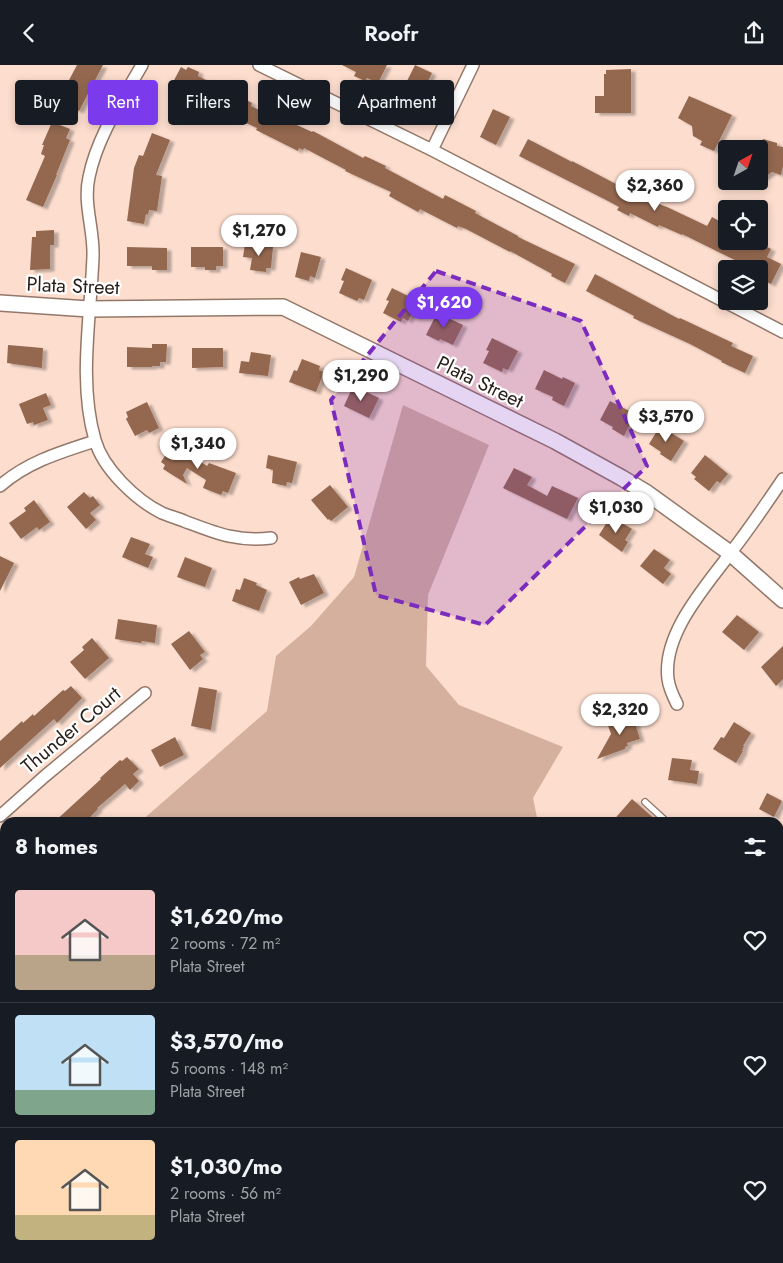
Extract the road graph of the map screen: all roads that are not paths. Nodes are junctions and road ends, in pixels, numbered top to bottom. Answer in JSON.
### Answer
{"nodes":[{"id":1,"x":142,"y":65,"type":"edge"},
{"id":2,"x":259,"y":65,"type":"edge"},
{"id":3,"x":473,"y":65,"type":"edge"},
{"id":4,"x":432,"y":150,"type":"junction"},
{"id":5,"x":0,"y":303,"type":"edge"},
{"id":6,"x":89,"y":309,"type":"junction"},
{"id":7,"x":783,"y":332,"type":"edge"},
{"id":8,"x":95,"y":441,"type":"junction"},
{"id":9,"x":783,"y":479,"type":"edge"},
{"id":10,"x":0,"y":486,"type":"edge"},
{"id":11,"x":271,"y":538,"type":"dead end"},
{"id":12,"x":730,"y":553,"type":"junction"},
{"id":13,"x":783,"y":601,"type":"edge"},
{"id":14,"x":145,"y":693,"type":"dead end"},
{"id":15,"x":677,"y":704,"type":"dead end"},
{"id":16,"x":645,"y":802,"type":"dead end"},
{"id":17,"x":0,"y":816,"type":"edge"},
{"id":18,"x":661,"y":817,"type":"edge"}],
"edges":[{"from":1,"to":6,"type":"street"},
{"from":2,"to":4,"type":"street"},
{"from":3,"to":4,"type":"street"},
{"from":4,"to":7,"type":"street"},
{"from":5,"to":6,"type":"street","name":"Plata Street"},
{"from":6,"to":8,"type":"street"},
{"from":6,"to":12,"type":"street","name":"Plata Street"},
{"from":8,"to":10,"type":"street"},
{"from":8,"to":11,"type":"street"},
{"from":9,"to":12,"type":"street"},
{"from":12,"to":13,"type":"street","name":"Plata Street"},
{"from":12,"to":15,"type":"street"},
{"from":14,"to":17,"type":"street","name":"Thunder Court"},
{"from":16,"to":18,"type":"lane"}]}
